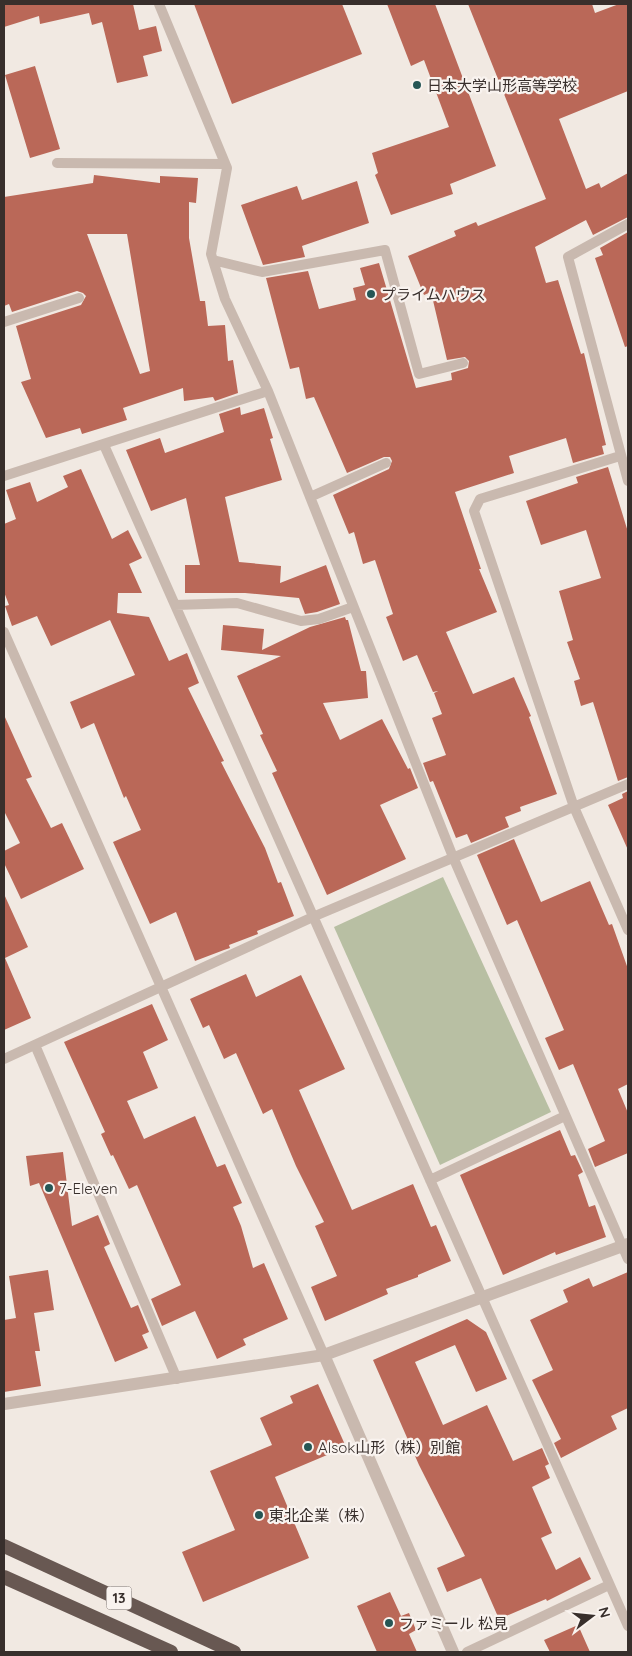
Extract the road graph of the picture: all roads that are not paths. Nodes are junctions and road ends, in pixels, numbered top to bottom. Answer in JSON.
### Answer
{"nodes":[{"id":1,"x":159,"y":4,"type":"edge"},
{"id":2,"x":57,"y":163,"type":"dead end"},
{"id":3,"x":226,"y":164,"type":"junction"},
{"id":4,"x":628,"y":224,"type":"edge"},
{"id":5,"x":213,"y":260,"type":"junction"},
{"id":6,"x":79,"y":298,"type":"dead end"},
{"id":7,"x":4,"y":322,"type":"edge"},
{"id":8,"x":463,"y":363,"type":"dead end"},
{"id":9,"x":268,"y":391,"type":"junction"},
{"id":10,"x":104,"y":445,"type":"junction"},
{"id":11,"x":620,"y":456,"type":"junction"},
{"id":12,"x":386,"y":463,"type":"dead end"},
{"id":13,"x":4,"y":476,"type":"edge"},
{"id":14,"x":628,"y":480,"type":"edge"},
{"id":15,"x":310,"y":496,"type":"junction"},
{"id":16,"x":175,"y":605,"type":"junction"},
{"id":17,"x":353,"y":607,"type":"junction"},
{"id":18,"x":4,"y":632,"type":"edge"},
{"id":19,"x":628,"y":784,"type":"edge"},
{"id":20,"x":574,"y":807,"type":"junction"},
{"id":21,"x":453,"y":857,"type":"junction"},
{"id":22,"x":315,"y":916,"type":"junction"},
{"id":23,"x":628,"y":930,"type":"edge"},
{"id":24,"x":161,"y":986,"type":"junction"},
{"id":25,"x":35,"y":1045,"type":"junction"},
{"id":26,"x":4,"y":1059,"type":"edge"},
{"id":27,"x":565,"y":1116,"type":"junction"},
{"id":28,"x":430,"y":1180,"type":"junction"},
{"id":29,"x":625,"y":1245,"type":"edge"},
{"id":30,"x":628,"y":1259,"type":"edge"},
{"id":31,"x":483,"y":1299,"type":"junction"},
{"id":32,"x":324,"y":1355,"type":"junction"},
{"id":33,"x":177,"y":1379,"type":"junction"},
{"id":34,"x":4,"y":1404,"type":"edge"},
{"id":35,"x":4,"y":1546,"type":"edge"},
{"id":36,"x":4,"y":1577,"type":"edge"},
{"id":37,"x":609,"y":1585,"type":"junction"},
{"id":38,"x":628,"y":1626,"type":"edge"},
{"id":39,"x":171,"y":1652,"type":"edge"},
{"id":40,"x":234,"y":1652,"type":"edge"},
{"id":41,"x":454,"y":1652,"type":"edge"},
{"id":42,"x":468,"y":1652,"type":"edge"}],
"edges":[{"from":1,"to":3,"type":"lane"},
{"from":2,"to":3,"type":"lane"},
{"from":3,"to":5,"type":"lane"},
{"from":4,"to":11,"type":"lane"},
{"from":5,"to":8,"type":"lane"},
{"from":5,"to":9,"type":"lane"},
{"from":6,"to":7,"type":"lane"},
{"from":9,"to":10,"type":"lane"},
{"from":9,"to":15,"type":"lane"},
{"from":10,"to":13,"type":"lane"},
{"from":10,"to":16,"type":"lane"},
{"from":11,"to":14,"type":"lane"},
{"from":11,"to":20,"type":"lane"},
{"from":12,"to":15,"type":"lane"},
{"from":15,"to":17,"type":"lane"},
{"from":16,"to":17,"type":"lane"},
{"from":16,"to":22,"type":"lane"},
{"from":17,"to":21,"type":"lane"},
{"from":18,"to":24,"type":"lane"},
{"from":19,"to":20,"type":"lane"},
{"from":20,"to":21,"type":"lane"},
{"from":20,"to":23,"type":"lane"},
{"from":21,"to":22,"type":"lane"},
{"from":21,"to":27,"type":"lane"},
{"from":22,"to":24,"type":"lane"},
{"from":22,"to":28,"type":"lane"},
{"from":24,"to":25,"type":"lane"},
{"from":24,"to":32,"type":"lane"},
{"from":25,"to":26,"type":"lane"},
{"from":25,"to":33,"type":"lane"},
{"from":27,"to":28,"type":"lane"},
{"from":27,"to":29,"type":"lane"},
{"from":28,"to":31,"type":"lane"},
{"from":29,"to":30,"type":"lane"},
{"from":29,"to":31,"type":"street"},
{"from":31,"to":32,"type":"street"},
{"from":31,"to":37,"type":"lane"},
{"from":32,"to":33,"type":"street"},
{"from":32,"to":41,"type":"street"},
{"from":33,"to":34,"type":"street"},
{"from":35,"to":40,"type":"highway","number":"13"},
{"from":36,"to":39,"type":"highway","number":"13"},
{"from":37,"to":38,"type":"lane"},
{"from":37,"to":42,"type":"lane"}]}
